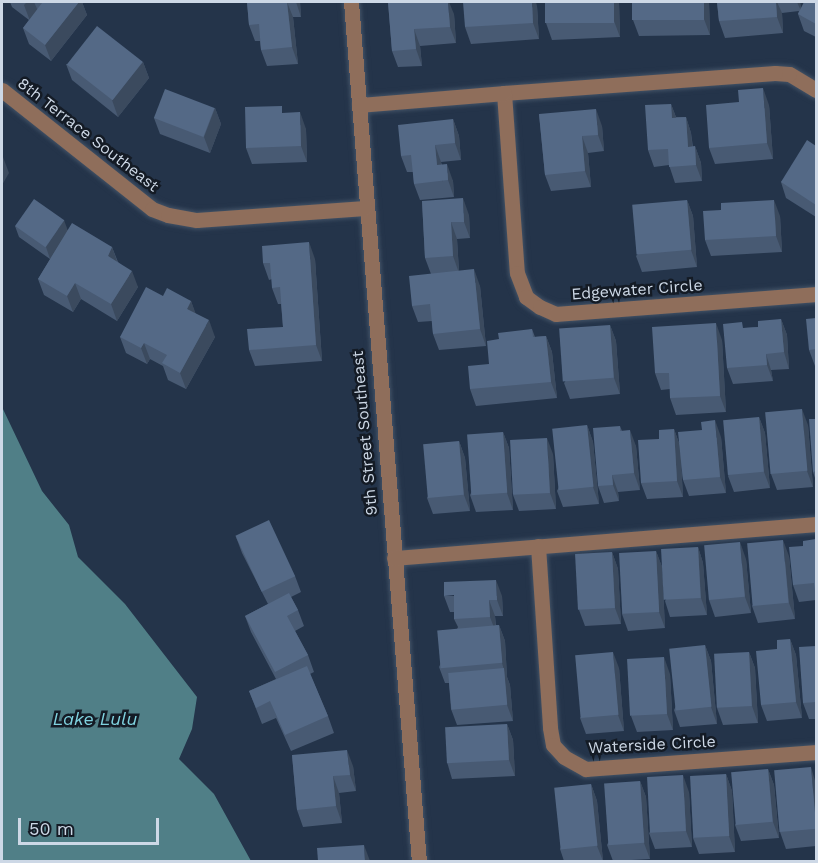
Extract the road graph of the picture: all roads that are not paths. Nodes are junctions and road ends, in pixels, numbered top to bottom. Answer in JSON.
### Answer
{"nodes":[{"id":1,"x":351,"y":2,"type":"edge"},
{"id":2,"x":2,"y":90,"type":"edge"},
{"id":3,"x":816,"y":90,"type":"edge"},
{"id":4,"x":504,"y":93,"type":"junction"},
{"id":5,"x":359,"y":105,"type":"junction"},
{"id":6,"x":365,"y":208,"type":"junction"},
{"id":7,"x":816,"y":294,"type":"edge"},
{"id":8,"x":816,"y":524,"type":"edge"},
{"id":9,"x":538,"y":546,"type":"junction"},
{"id":10,"x":394,"y":558,"type":"junction"},
{"id":11,"x":816,"y":752,"type":"edge"},
{"id":12,"x":419,"y":861,"type":"edge"}],
"edges":[{"from":1,"to":5,"type":"street","name":"9th Street Southeast"},
{"from":2,"to":6,"type":"street","name":"8th Terrace Southeast"},
{"from":3,"to":4,"type":"street"},
{"from":4,"to":5,"type":"street"},
{"from":4,"to":7,"type":"street","name":"Edgewater Circle"},
{"from":5,"to":6,"type":"street","name":"9th Street Southeast"},
{"from":6,"to":10,"type":"street","name":"9th Street Southeast"},
{"from":8,"to":9,"type":"street"},
{"from":9,"to":10,"type":"street"},
{"from":9,"to":11,"type":"street","name":"Waterside Circle"},
{"from":10,"to":12,"type":"street","name":"9th Street Southeast"}]}
